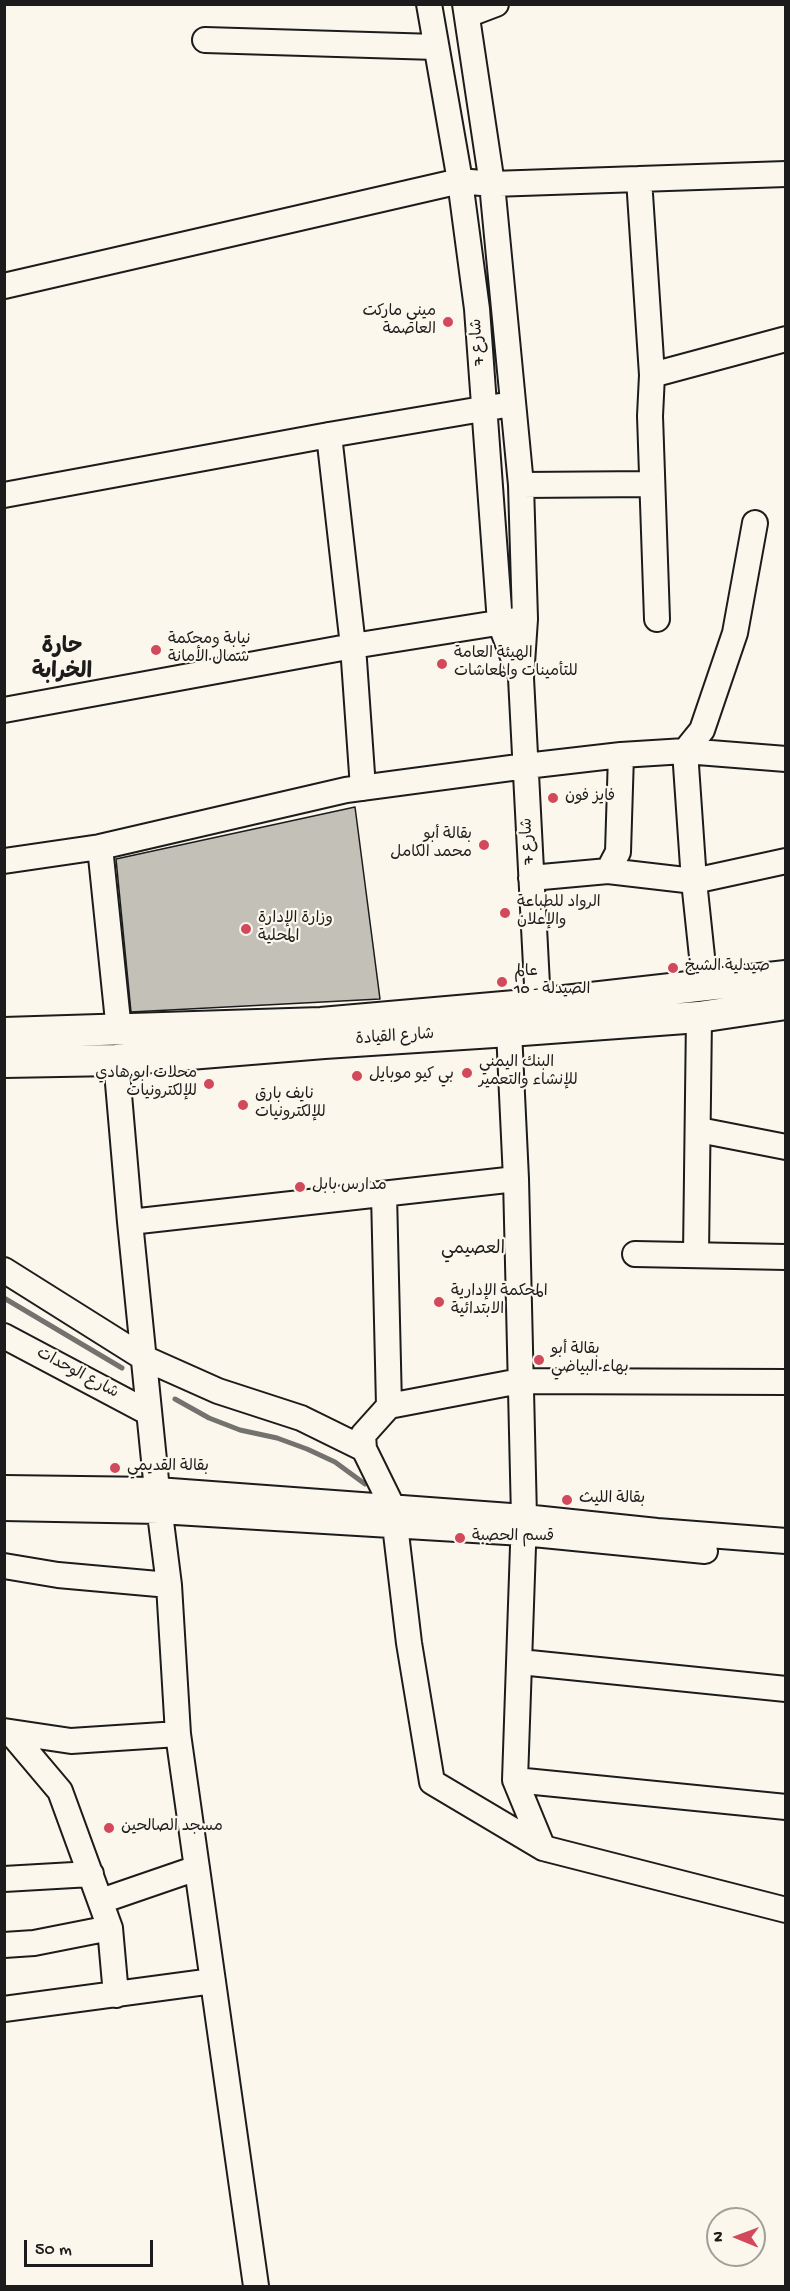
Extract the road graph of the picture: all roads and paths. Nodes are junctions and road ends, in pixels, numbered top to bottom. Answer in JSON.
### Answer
{"nodes":[{"id":1,"x":429,"y":4,"type":"edge"},
{"id":2,"x":496,"y":4,"type":"edge"},
{"id":3,"x":466,"y":10,"type":"edge"},
{"id":4,"x":205,"y":40,"type":"dead end"},
{"id":5,"x":436,"y":46,"type":"junction"},
{"id":6,"x":786,"y":174,"type":"edge"},
{"id":7,"x":639,"y":179,"type":"junction"},
{"id":8,"x":460,"y":181,"type":"junction"},
{"id":9,"x":492,"y":184,"type":"junction"},
{"id":10,"x":4,"y":286,"type":"edge"},
{"id":11,"x":786,"y":339,"type":"edge"},
{"id":12,"x":652,"y":375,"type":"junction"},
{"id":13,"x":514,"y":405,"type":"junction"},
{"id":14,"x":483,"y":408,"type":"junction"},
{"id":15,"x":329,"y":435,"type":"junction"},
{"id":16,"x":652,"y":484,"type":"junction"},
{"id":17,"x":520,"y":485,"type":"junction"},
{"id":18,"x":4,"y":495,"type":"edge"},
{"id":19,"x":755,"y":523,"type":"dead end"},
{"id":20,"x":525,"y":618,"type":"junction"},
{"id":21,"x":657,"y":620,"type":"dead end"},
{"id":22,"x":500,"y":622,"type":"junction"},
{"id":23,"x":353,"y":646,"type":"junction"},
{"id":24,"x":521,"y":678,"type":"junction"},
{"id":25,"x":4,"y":710,"type":"edge"},
{"id":26,"x":685,"y":751,"type":"junction"},
{"id":27,"x":621,"y":755,"type":"junction"},
{"id":28,"x":786,"y":759,"type":"edge"},
{"id":29,"x":526,"y":766,"type":"junction"},
{"id":30,"x":363,"y":788,"type":"junction"},
{"id":31,"x":100,"y":848,"type":"junction"},
{"id":32,"x":4,"y":861,"type":"edge"},
{"id":33,"x":786,"y":861,"type":"edge"},
{"id":34,"x":608,"y":871,"type":"junction"},
{"id":35,"x":531,"y":878,"type":"junction"},
{"id":36,"x":694,"y":881,"type":"junction"},
{"id":37,"x":786,"y":976,"type":"edge"},
{"id":38,"x":705,"y":985,"type":"junction"},
{"id":39,"x":538,"y":1004,"type":"junction"},
{"id":40,"x":786,"y":1004,"type":"edge"},
{"id":41,"x":699,"y":1017,"type":"junction"},
{"id":42,"x":119,"y":1030,"type":"junction"},
{"id":43,"x":509,"y":1031,"type":"junction"},
{"id":44,"x":4,"y":1033,"type":"edge"},
{"id":45,"x":116,"y":1060,"type":"junction"},
{"id":46,"x":4,"y":1062,"type":"edge"},
{"id":47,"x":699,"y":1130,"type":"junction"},
{"id":48,"x":786,"y":1147,"type":"edge"},
{"id":49,"x":516,"y":1179,"type":"junction"},
{"id":50,"x":384,"y":1194,"type":"junction"},
{"id":51,"x":130,"y":1222,"type":"junction"},
{"id":52,"x":635,"y":1254,"type":"dead end"},
{"id":53,"x":696,"y":1254,"type":"junction"},
{"id":54,"x":786,"y":1257,"type":"edge"},
{"id":55,"x":4,"y":1270,"type":"edge"},
{"id":56,"x":4,"y":1336,"type":"edge"},
{"id":57,"x":144,"y":1358,"type":"junction"},
{"id":58,"x":520,"y":1381,"type":"junction"},
{"id":59,"x":786,"y":1382,"type":"edge"},
{"id":60,"x":389,"y":1406,"type":"junction"},
{"id":61,"x":149,"y":1413,"type":"junction"},
{"id":62,"x":364,"y":1449,"type":"junction"},
{"id":63,"x":4,"y":1488,"type":"edge"},
{"id":64,"x":158,"y":1500,"type":"junction"},
{"id":65,"x":4,"y":1508,"type":"edge"},
{"id":66,"x":394,"y":1517,"type":"junction"},
{"id":67,"x":523,"y":1525,"type":"junction"},
{"id":68,"x":786,"y":1540,"type":"edge"},
{"id":69,"x":786,"y":1557,"type":"edge"},
{"id":70,"x":4,"y":1566,"type":"edge"},
{"id":71,"x":169,"y":1585,"type":"junction"},
{"id":72,"x":520,"y":1662,"type":"junction"},
{"id":73,"x":786,"y":1689,"type":"edge"},
{"id":74,"x":8,"y":1732,"type":"edge"},
{"id":75,"x":178,"y":1734,"type":"junction"},
{"id":76,"x":514,"y":1780,"type":"junction"},
{"id":77,"x":786,"y":1807,"type":"edge"},
{"id":78,"x":543,"y":1848,"type":"junction"},
{"id":79,"x":197,"y":1868,"type":"junction"},
{"id":80,"x":91,"y":1874,"type":"junction"},
{"id":81,"x":4,"y":1879,"type":"edge"},
{"id":82,"x":101,"y":1901,"type":"junction"},
{"id":83,"x":786,"y":1910,"type":"edge"},
{"id":84,"x":110,"y":1928,"type":"junction"},
{"id":85,"x":4,"y":1945,"type":"edge"},
{"id":86,"x":213,"y":1981,"type":"junction"},
{"id":87,"x":116,"y":1995,"type":"junction"},
{"id":88,"x":4,"y":2010,"type":"edge"},
{"id":89,"x":256,"y":2286,"type":"edge"}],
"edges":[{"from":1,"to":5,"type":"street","name":"شارع 7"},
{"from":2,"to":3,"type":"street"},
{"from":3,"to":9,"type":"street","name":"شارع 7"},
{"from":4,"to":5,"type":"street"},
{"from":5,"to":8,"type":"street","name":"شارع 7"},
{"from":6,"to":7,"type":"street"},
{"from":7,"to":9,"type":"street"},
{"from":7,"to":12,"type":"street"},
{"from":8,"to":9,"type":"street"},
{"from":8,"to":10,"type":"street"},
{"from":8,"to":14,"type":"street","name":"شارع 7"},
{"from":9,"to":13,"type":"street","name":"شارع 7"},
{"from":11,"to":12,"type":"street"},
{"from":12,"to":16,"type":"street"},
{"from":13,"to":14,"type":"street"},
{"from":13,"to":17,"type":"street","name":"شارع 7"},
{"from":14,"to":15,"type":"street"},
{"from":14,"to":22,"type":"street","name":"شارع 7"},
{"from":15,"to":18,"type":"street"},
{"from":15,"to":23,"type":"street"},
{"from":16,"to":17,"type":"street"},
{"from":16,"to":21,"type":"street"},
{"from":17,"to":20,"type":"street","name":"شارع 7"},
{"from":19,"to":26,"type":"street"},
{"from":20,"to":22,"type":"street"},
{"from":20,"to":24,"type":"street","name":"شارع 7"},
{"from":22,"to":23,"type":"street"},
{"from":22,"to":24,"type":"street","name":"شارع 7"},
{"from":23,"to":25,"type":"street"},
{"from":23,"to":30,"type":"street"},
{"from":24,"to":29,"type":"street","name":"شارع 7"},
{"from":26,"to":27,"type":"street"},
{"from":26,"to":28,"type":"street"},
{"from":26,"to":36,"type":"street"},
{"from":27,"to":29,"type":"street"},
{"from":27,"to":34,"type":"street"},
{"from":29,"to":30,"type":"street"},
{"from":29,"to":35,"type":"street","name":"شارع 7"},
{"from":30,"to":31,"type":"street"},
{"from":31,"to":32,"type":"street"},
{"from":31,"to":42,"type":"street"},
{"from":33,"to":36,"type":"street"},
{"from":34,"to":35,"type":"street"},
{"from":34,"to":36,"type":"street"},
{"from":35,"to":39,"type":"street","name":"شارع 7"},
{"from":36,"to":38,"type":"street"},
{"from":37,"to":38,"type":"main road","name":"شارع القيادة"},
{"from":38,"to":39,"type":"main road","name":"شارع القيادة"},
{"from":39,"to":42,"type":"main road","name":"شارع القيادة"},
{"from":40,"to":41,"type":"main road","name":"شارع القيادة"},
{"from":41,"to":43,"type":"main road","name":"شارع القيادة"},
{"from":41,"to":47,"type":"street"},
{"from":42,"to":44,"type":"main road","name":"شارع القيادة"},
{"from":43,"to":45,"type":"main road","name":"شارع القيادة"},
{"from":43,"to":49,"type":"street"},
{"from":45,"to":46,"type":"main road","name":"شارع القيادة"},
{"from":45,"to":51,"type":"street"},
{"from":47,"to":48,"type":"street"},
{"from":47,"to":53,"type":"street"},
{"from":49,"to":50,"type":"street"},
{"from":49,"to":58,"type":"street"},
{"from":50,"to":51,"type":"street"},
{"from":50,"to":60,"type":"street"},
{"from":51,"to":57,"type":"street"},
{"from":52,"to":53,"type":"street"},
{"from":53,"to":54,"type":"street"},
{"from":55,"to":57,"type":"street"},
{"from":56,"to":61,"type":"street","name":"شارع الوحدات"},
{"from":57,"to":61,"type":"street"},
{"from":57,"to":62,"type":"street"},
{"from":58,"to":59,"type":"street"},
{"from":58,"to":60,"type":"street"},
{"from":58,"to":67,"type":"street"},
{"from":60,"to":62,"type":"street"},
{"from":61,"to":64,"type":"street"},
{"from":62,"to":66,"type":"street"},
{"from":63,"to":64,"type":"street"},
{"from":64,"to":65,"type":"street"},
{"from":64,"to":66,"type":"street"},
{"from":64,"to":71,"type":"street"},
{"from":66,"to":67,"type":"street"},
{"from":66,"to":78,"type":"street"},
{"from":67,"to":68,"type":"street"},
{"from":67,"to":69,"type":"street"},
{"from":67,"to":72,"type":"street"},
{"from":70,"to":71,"type":"street"},
{"from":71,"to":75,"type":"street"},
{"from":72,"to":73,"type":"street"},
{"from":72,"to":76,"type":"street"},
{"from":74,"to":75,"type":"street"},
{"from":74,"to":80,"type":"street"},
{"from":75,"to":79,"type":"street"},
{"from":76,"to":77,"type":"street"},
{"from":76,"to":78,"type":"street"},
{"from":78,"to":83,"type":"street"},
{"from":79,"to":82,"type":"street"},
{"from":79,"to":86,"type":"street"},
{"from":80,"to":81,"type":"street"},
{"from":80,"to":82,"type":"street"},
{"from":82,"to":84,"type":"street"},
{"from":84,"to":85,"type":"street"},
{"from":84,"to":87,"type":"street"},
{"from":86,"to":87,"type":"street"},
{"from":86,"to":89,"type":"street"},
{"from":87,"to":88,"type":"street"}]}
